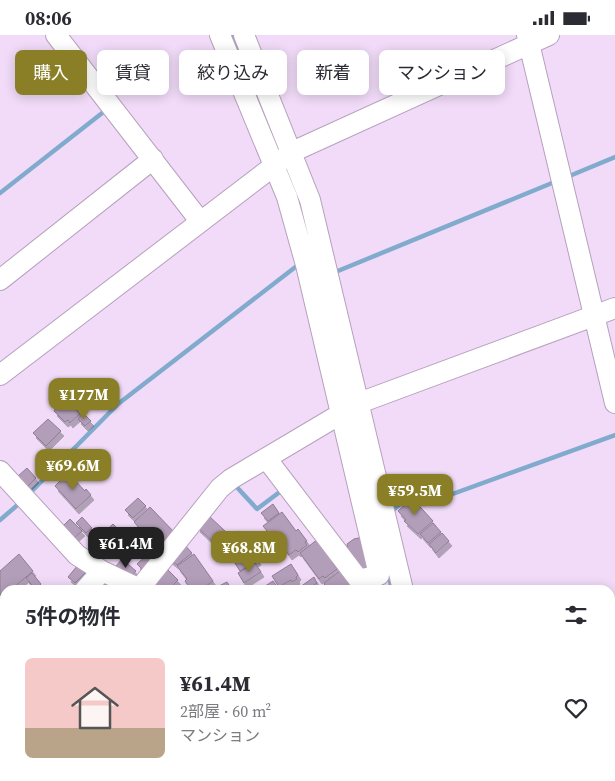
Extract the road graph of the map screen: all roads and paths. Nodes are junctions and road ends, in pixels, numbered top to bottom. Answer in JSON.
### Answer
{"nodes":[{"id":1,"x":56,"y":35,"type":"edge"},
{"id":2,"x":220,"y":35,"type":"edge"},
{"id":3,"x":244,"y":35,"type":"edge"},
{"id":4,"x":549,"y":35,"type":"edge"},
{"id":5,"x":528,"y":39,"type":"edge"},
{"id":6,"x":153,"y":159,"type":"junction"},
{"id":7,"x":282,"y":159,"type":"junction"},
{"id":8,"x":200,"y":221,"type":"junction"},
{"id":9,"x":0,"y":280,"type":"edge"},
{"id":10,"x":615,"y":308,"type":"edge"},
{"id":11,"x":594,"y":315,"type":"junction"},
{"id":12,"x":0,"y":375,"type":"edge"},
{"id":13,"x":615,"y":403,"type":"edge"},
{"id":14,"x":349,"y":408,"type":"junction"},
{"id":15,"x":266,"y":458,"type":"junction"},
{"id":16,"x":0,"y":471,"type":"edge"},
{"id":17,"x":102,"y":571,"type":"junction"},
{"id":18,"x":89,"y":585,"type":"edge"},
{"id":19,"x":132,"y":585,"type":"edge"},
{"id":20,"x":144,"y":585,"type":"edge"},
{"id":21,"x":402,"y":585,"type":"edge"}],
"edges":[{"from":1,"to":6,"type":"street"},
{"from":2,"to":7,"type":"street"},
{"from":3,"to":7,"type":"street"},
{"from":4,"to":5,"type":"street"},
{"from":5,"to":7,"type":"street"},
{"from":5,"to":11,"type":"street"},
{"from":6,"to":8,"type":"street"},
{"from":6,"to":9,"type":"street"},
{"from":7,"to":8,"type":"street"},
{"from":7,"to":14,"type":"street"},
{"from":8,"to":12,"type":"street"},
{"from":10,"to":11,"type":"street"},
{"from":11,"to":13,"type":"street"},
{"from":11,"to":14,"type":"street"},
{"from":14,"to":15,"type":"street"},
{"from":14,"to":15,"type":"street"},
{"from":14,"to":21,"type":"street"},
{"from":15,"to":20,"type":"street"},
{"from":16,"to":17,"type":"street"},
{"from":17,"to":18,"type":"street"},
{"from":17,"to":19,"type":"street"}]}
